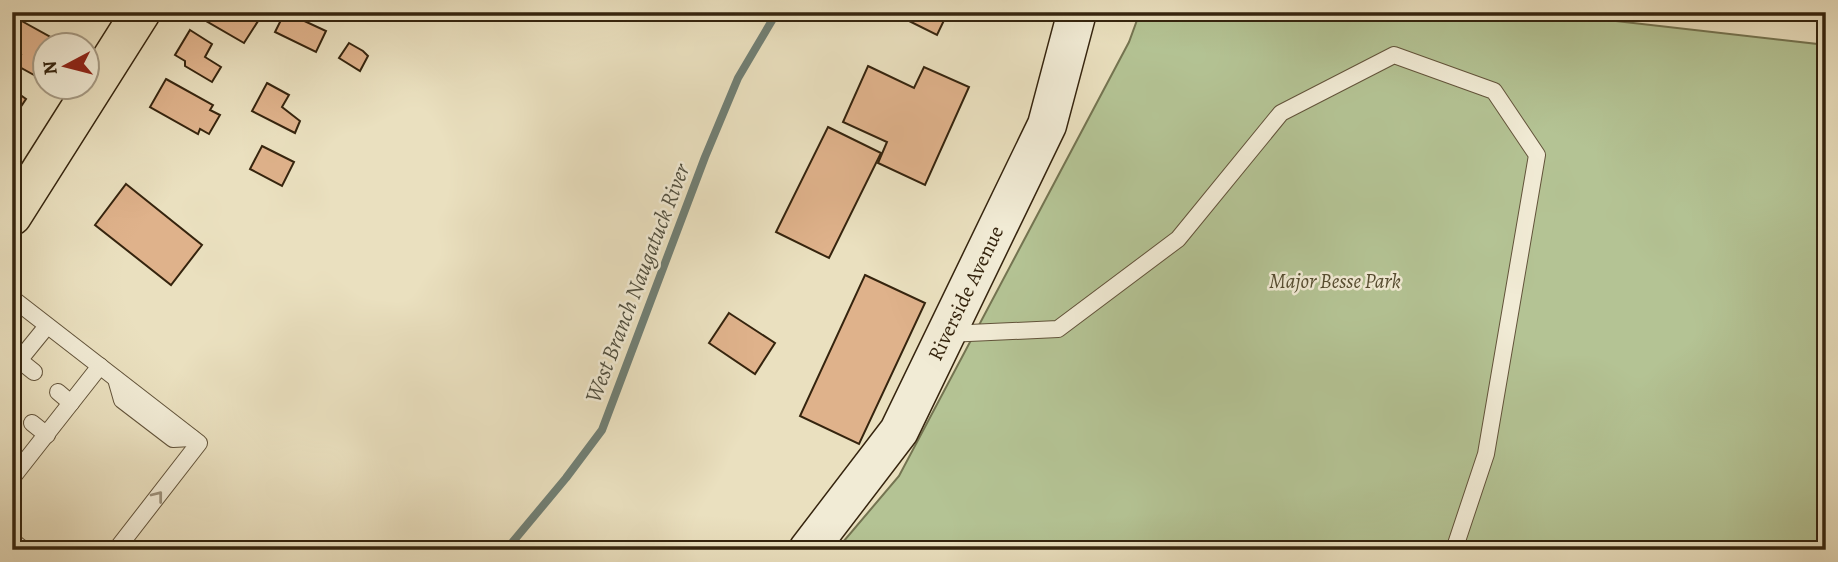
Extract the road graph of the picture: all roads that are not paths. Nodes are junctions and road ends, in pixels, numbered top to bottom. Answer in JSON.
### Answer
{"nodes":[{"id":1,"x":141,"y":12,"type":"edge"},
{"id":2,"x":1077,"y":12,"type":"edge"},
{"id":3,"x":12,"y":216,"type":"edge"},
{"id":4,"x":12,"y":298,"type":"edge"},
{"id":5,"x":47,"y":326,"type":"junction"},
{"id":6,"x":946,"y":334,"type":"junction"},
{"id":7,"x":16,"y":365,"type":"edge"},
{"id":8,"x":100,"y":366,"type":"junction"},
{"id":9,"x":34,"y":372,"type":"dead end"},
{"id":10,"x":58,"y":392,"type":"dead end"},
{"id":11,"x":71,"y":403,"type":"junction"},
{"id":12,"x":32,"y":424,"type":"dead end"},
{"id":13,"x":47,"y":435,"type":"junction"},
{"id":14,"x":14,"y":473,"type":"edge"},
{"id":15,"x":12,"y":538,"type":"edge"},
{"id":16,"x":24,"y":550,"type":"edge"},
{"id":17,"x":116,"y":550,"type":"edge"},
{"id":18,"x":808,"y":550,"type":"edge"},
{"id":19,"x":1454,"y":550,"type":"edge"}],
"edges":[{"from":1,"to":3,"type":"main road"},
{"from":2,"to":6,"type":"street","name":"Riverside Avenue"},
{"from":4,"to":5,"type":"lane"},
{"from":5,"to":7,"type":"lane"},
{"from":5,"to":8,"type":"lane"},
{"from":6,"to":18,"type":"street","name":"Riverside Avenue"},
{"from":6,"to":19,"type":"lane"},
{"from":7,"to":9,"type":"lane"},
{"from":8,"to":11,"type":"lane"},
{"from":17,"to":8,"type":"lane","one_way":true},
{"from":10,"to":11,"type":"lane"},
{"from":11,"to":13,"type":"lane"},
{"from":12,"to":13,"type":"lane"},
{"from":13,"to":14,"type":"lane"},
{"from":15,"to":16,"type":"lane"}]}
